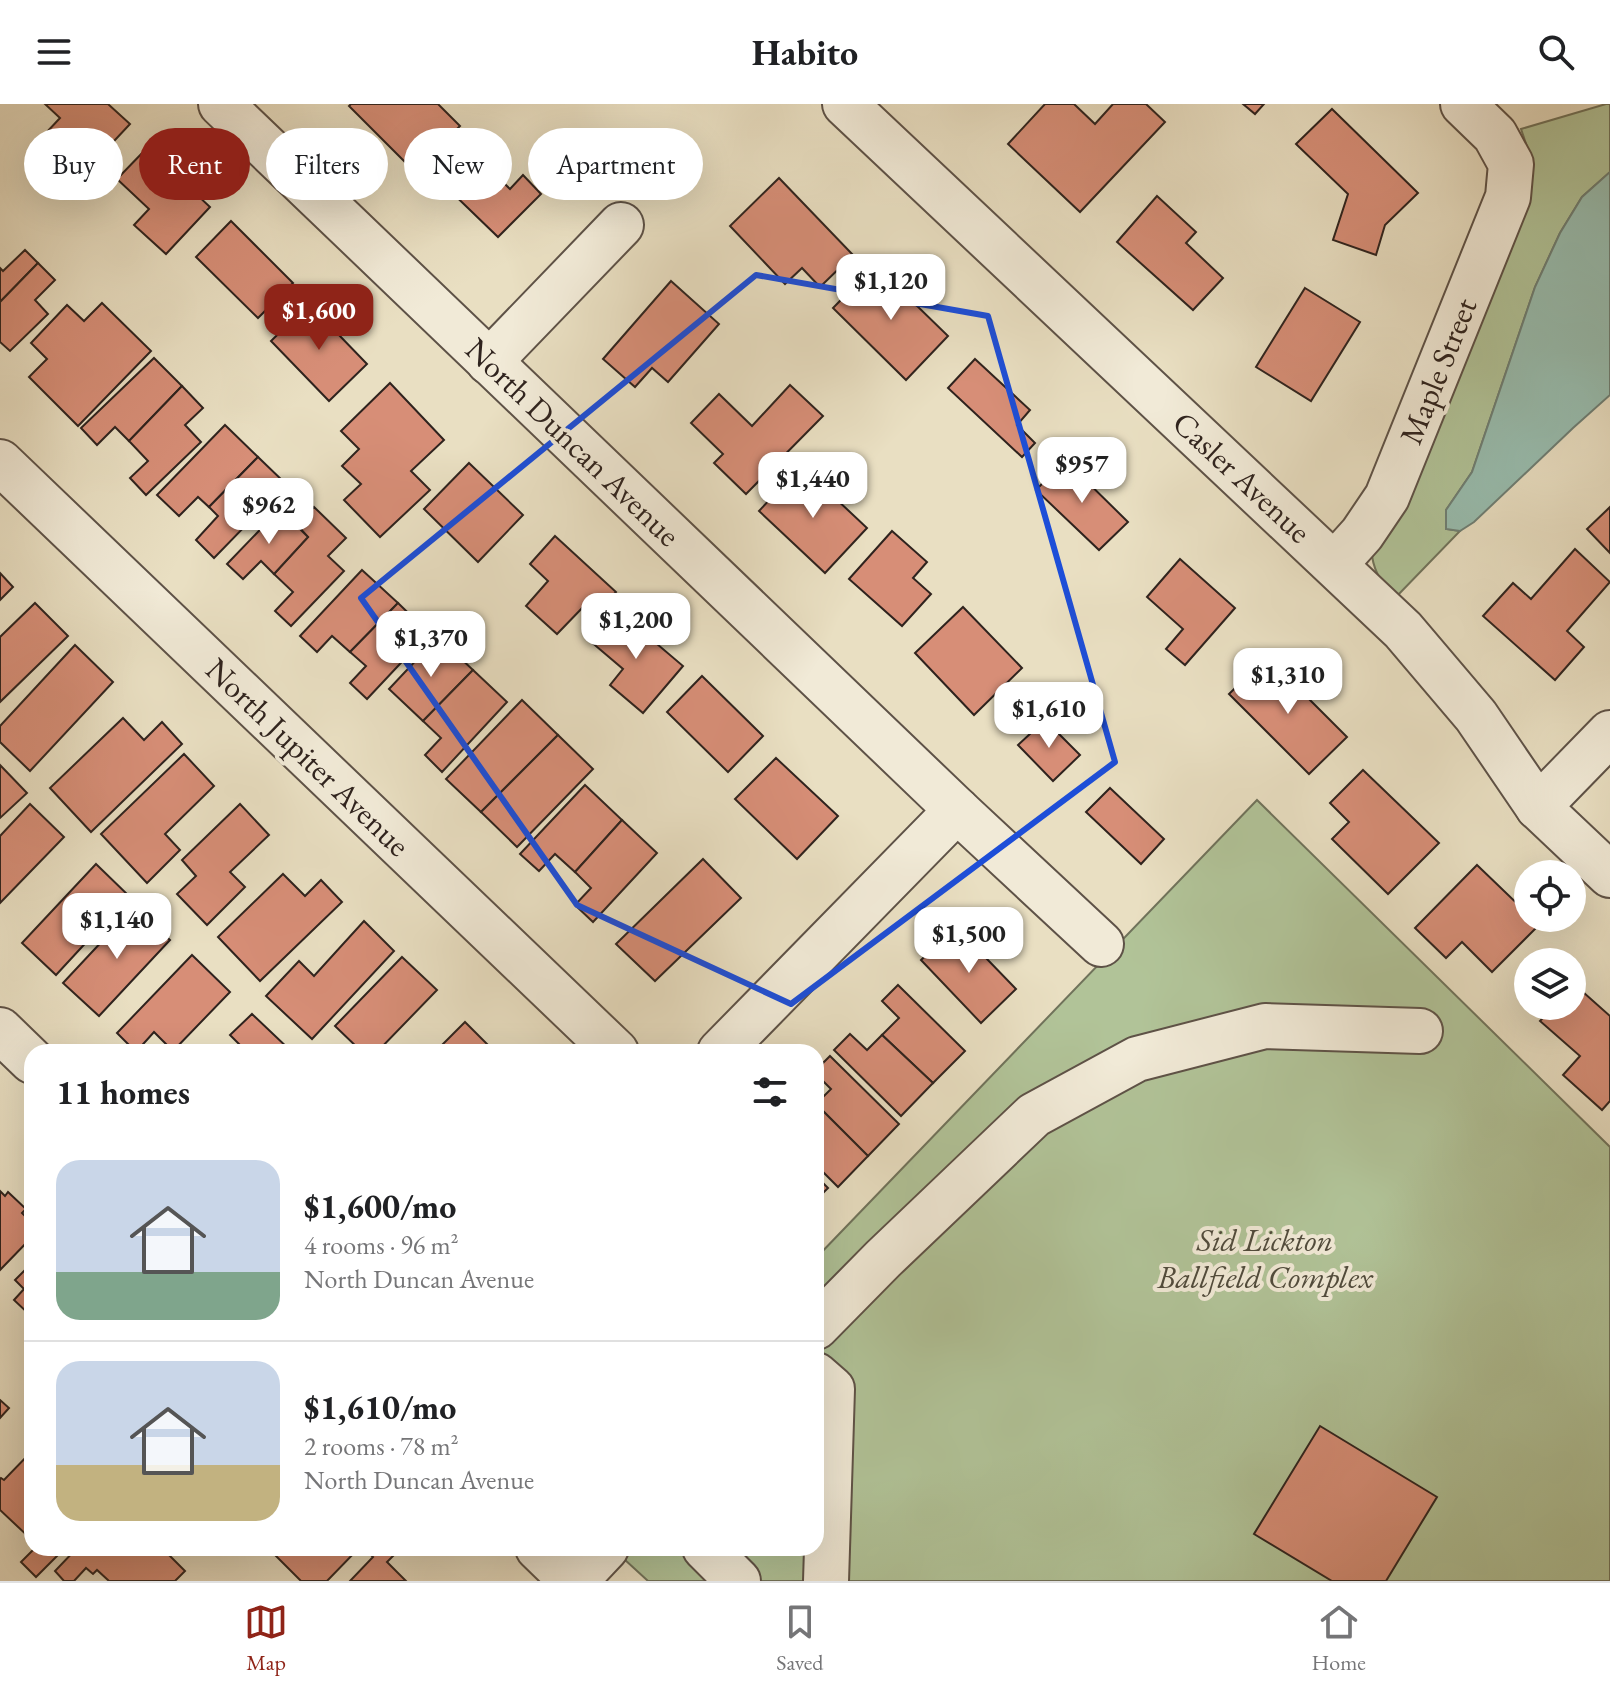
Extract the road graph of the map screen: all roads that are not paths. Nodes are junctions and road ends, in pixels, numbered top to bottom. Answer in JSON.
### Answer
{"nodes":[{"id":1,"x":221,"y":104,"type":"edge"},
{"id":2,"x":845,"y":104,"type":"edge"},
{"id":3,"x":1463,"y":104,"type":"edge"},
{"id":4,"x":621,"y":225,"type":"dead end"},
{"id":5,"x":489,"y":362,"type":"junction"},
{"id":6,"x":0,"y":462,"type":"edge"},
{"id":7,"x":1335,"y":564,"type":"junction"},
{"id":8,"x":1610,"y":733,"type":"edge"},
{"id":9,"x":1538,"y":807,"type":"junction"},
{"id":10,"x":957,"y":810,"type":"junction"},
{"id":11,"x":1610,"y":875,"type":"edge"},
{"id":12,"x":1101,"y":944,"type":"dead end"},
{"id":13,"x":0,"y":1030,"type":"edge"},
{"id":14,"x":1420,"y":1031,"type":"dead end"},
{"id":15,"x":608,"y":1044,"type":"edge"},
{"id":16,"x":728,"y":1044,"type":"edge"},
{"id":17,"x":24,"y":1053,"type":"edge"},
{"id":18,"x":824,"y":1319,"type":"edge"},
{"id":19,"x":824,"y":1382,"type":"edge"},
{"id":20,"x":547,"y":1556,"type":"edge"},
{"id":21,"x":598,"y":1556,"type":"edge"},
{"id":22,"x":713,"y":1556,"type":"edge"},
{"id":23,"x":574,"y":1581,"type":"edge"},
{"id":24,"x":738,"y":1581,"type":"edge"},
{"id":25,"x":826,"y":1581,"type":"edge"}],
"edges":[{"from":1,"to":5,"type":"street","name":"North Duncan Avenue"},
{"from":2,"to":7,"type":"street","name":"Casler Avenue"},
{"from":3,"to":7,"type":"street","name":"Maple Street"},
{"from":4,"to":5,"type":"street"},
{"from":5,"to":10,"type":"street","name":"North Duncan Avenue"},
{"from":6,"to":15,"type":"street","name":"North Jupiter Avenue"},
{"from":7,"to":9,"type":"street","name":"Casler Avenue"},
{"from":8,"to":9,"type":"street"},
{"from":9,"to":11,"type":"street","name":"Casler Avenue"},
{"from":10,"to":12,"type":"street","name":"North Duncan Avenue"},
{"from":10,"to":16,"type":"street"},
{"from":13,"to":17,"type":"street"},
{"from":14,"to":18,"type":"street"},
{"from":19,"to":25,"type":"street"},
{"from":20,"to":23,"type":"street"},
{"from":21,"to":23,"type":"street"},
{"from":22,"to":24,"type":"street"}]}
